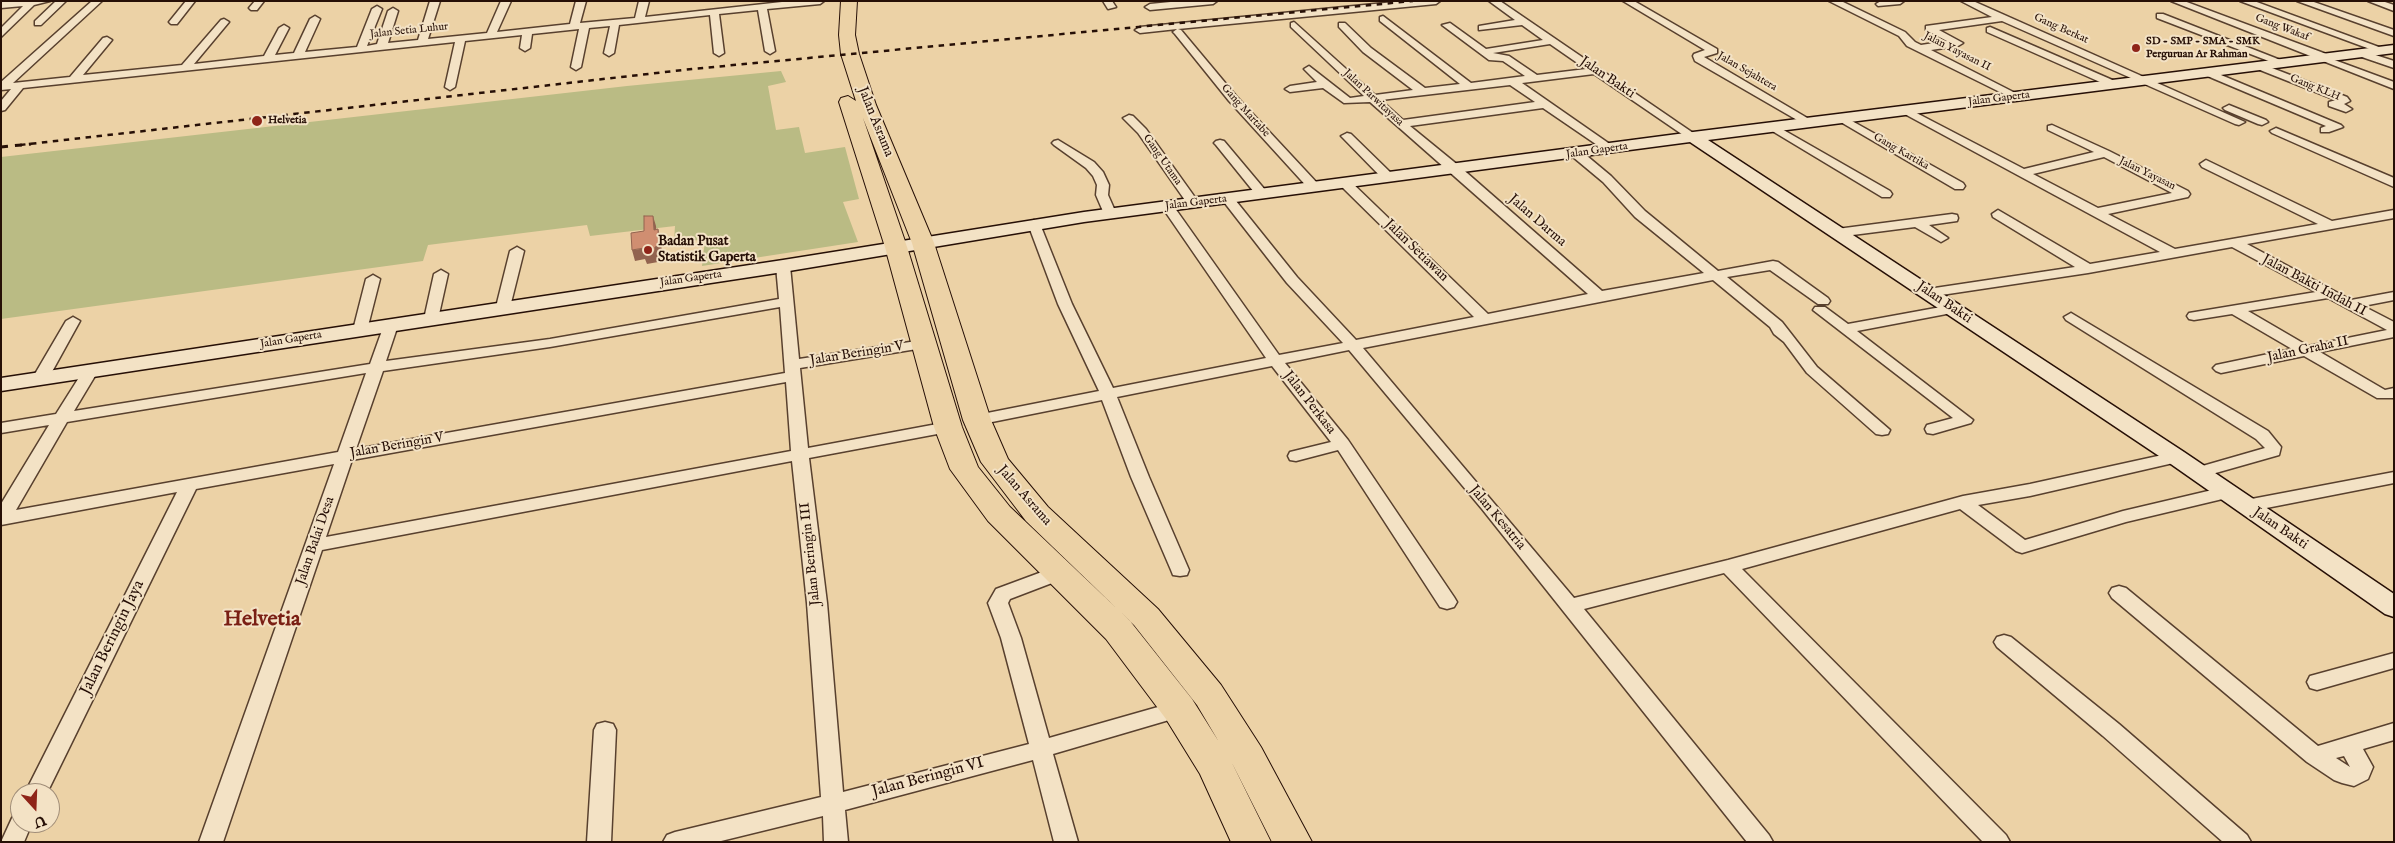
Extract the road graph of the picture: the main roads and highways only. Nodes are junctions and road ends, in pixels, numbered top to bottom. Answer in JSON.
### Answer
{"nodes":[{"id":1,"x":849,"y":1,"type":"edge"},
{"id":2,"x":832,"y":56,"type":"dead end"},
{"id":3,"x":909,"y":245,"type":"junction"},
{"id":4,"x":962,"y":423,"type":"junction"},
{"id":5,"x":1251,"y":842,"type":"edge"},
{"id":6,"x":1292,"y":842,"type":"edge"}],
"edges":[{"from":1,"to":3,"type":"highway","name":"Jalan Asrama"},
{"from":2,"to":3,"type":"highway","name":"Jalan Asrama"},
{"from":3,"to":4,"type":"highway","name":"Jalan Asrama"},
{"from":3,"to":4,"type":"highway","name":"Jalan Asrama"},
{"from":4,"to":5,"type":"highway","name":"Jalan Asrama"},
{"from":4,"to":6,"type":"highway","name":"Jalan Asrama"}]}
